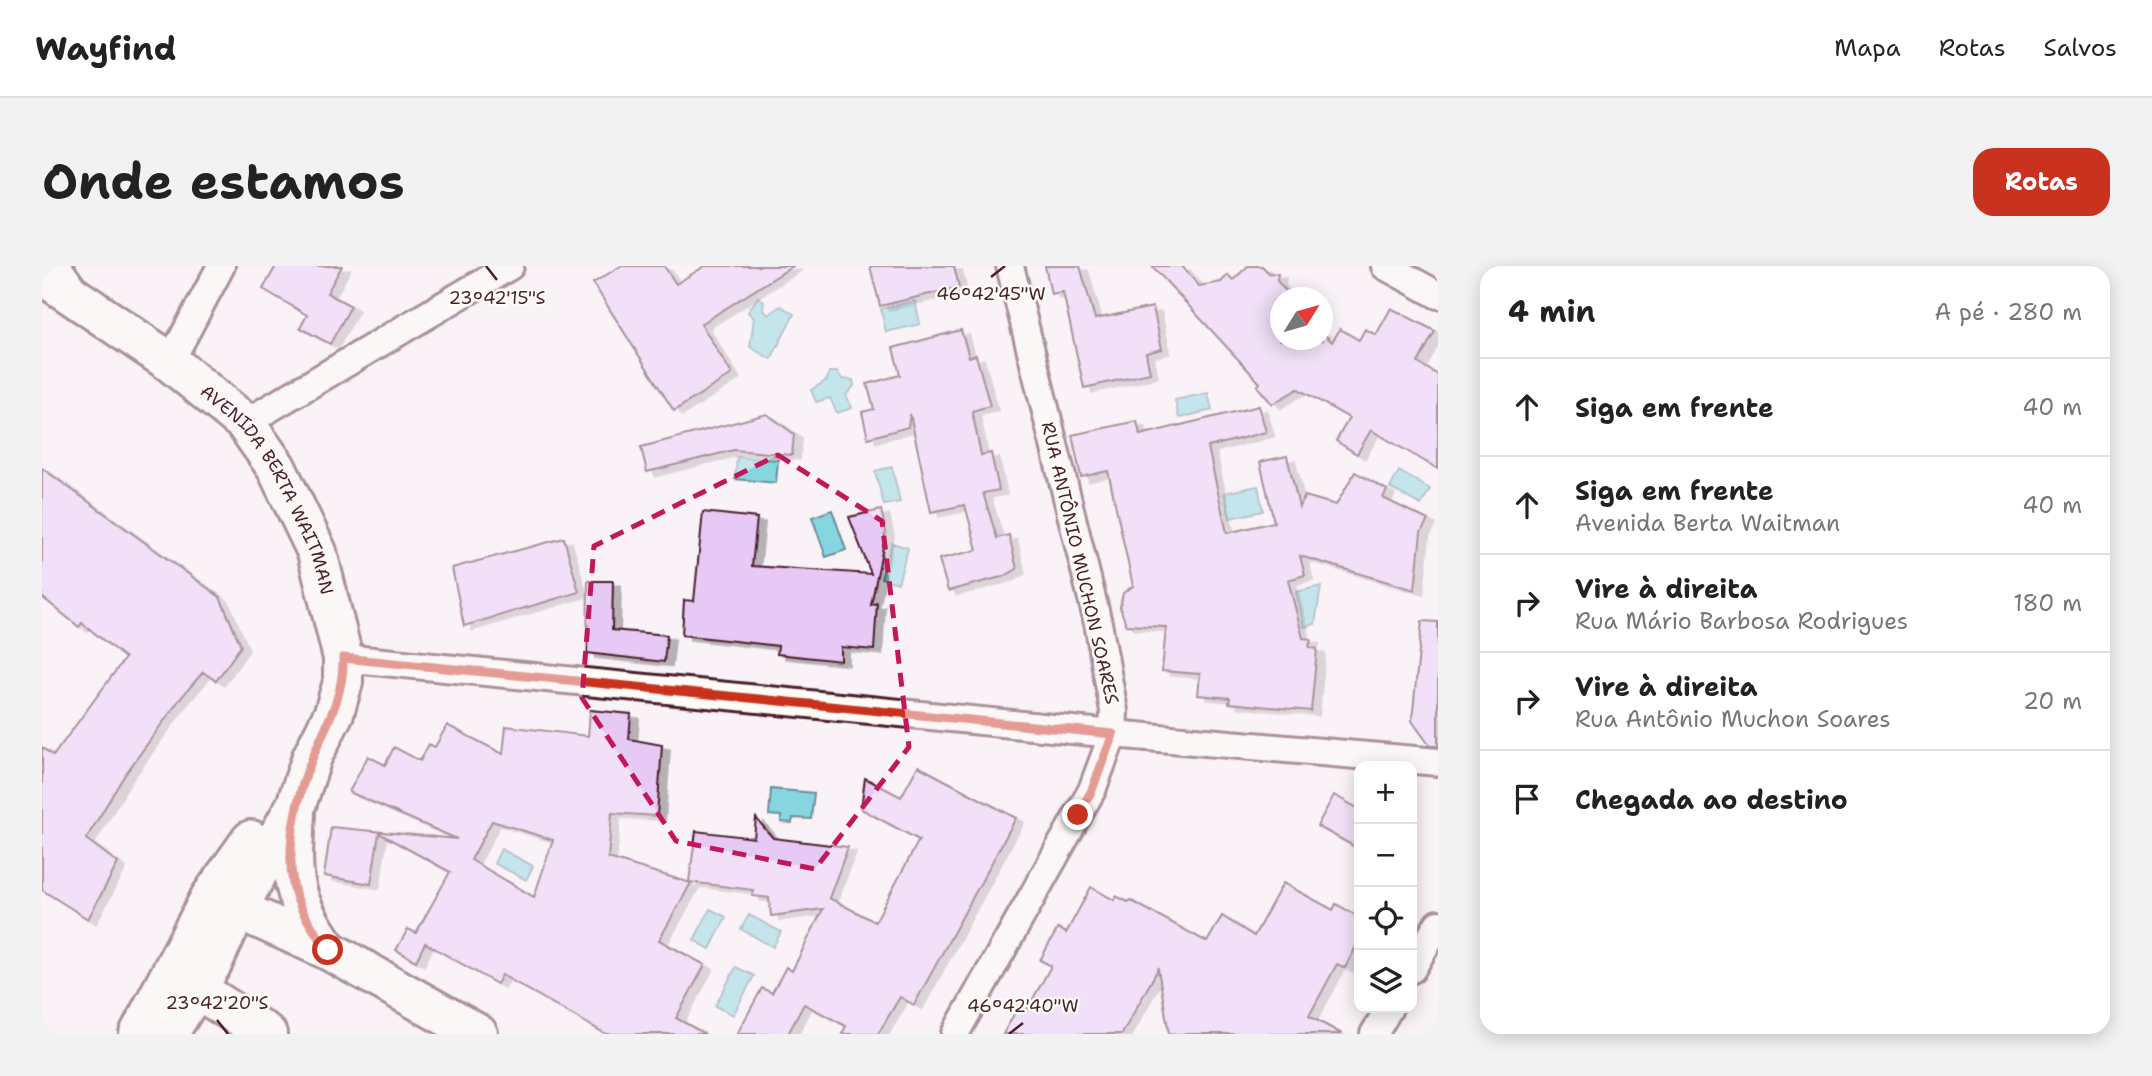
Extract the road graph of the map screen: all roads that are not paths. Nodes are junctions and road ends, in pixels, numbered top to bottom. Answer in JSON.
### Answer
{"nodes":[{"id":1,"x":221,"y":266,"type":"edge"},
{"id":2,"x":510,"y":266,"type":"edge"},
{"id":3,"x":1010,"y":266,"type":"edge"},
{"id":4,"x":1385,"y":266,"type":"edge"},
{"id":5,"x":50,"y":279,"type":"edge"},
{"id":6,"x":1438,"y":295,"type":"edge"},
{"id":7,"x":170,"y":362,"type":"junction"},
{"id":8,"x":245,"y":423,"type":"junction"},
{"id":9,"x":343,"y":658,"type":"junction"},
{"id":10,"x":1113,"y":734,"type":"junction"},
{"id":11,"x":312,"y":757,"type":"junction"},
{"id":12,"x":1438,"y":762,"type":"edge"},
{"id":13,"x":296,"y":805,"type":"junction"},
{"id":14,"x":224,"y":903,"type":"junction"},
{"id":15,"x":1438,"y":924,"type":"edge"},
{"id":16,"x":328,"y":950,"type":"junction"},
{"id":17,"x":1417,"y":960,"type":"edge"},
{"id":18,"x":183,"y":980,"type":"junction"},
{"id":19,"x":1386,"y":1013,"type":"edge"},
{"id":20,"x":139,"y":1034,"type":"edge"},
{"id":21,"x":168,"y":1034,"type":"edge"},
{"id":22,"x":267,"y":1034,"type":"edge"},
{"id":23,"x":478,"y":1034,"type":"edge"},
{"id":24,"x":955,"y":1034,"type":"edge"},
{"id":25,"x":1374,"y":1034,"type":"edge"}],
"edges":[{"from":1,"to":7,"type":"street"},
{"from":2,"to":8,"type":"street"},
{"from":3,"to":10,"type":"street","name":"RUA ANTÔNIO MUCHON SOARES"},
{"from":4,"to":6,"type":"street"},
{"from":5,"to":7,"type":"main road","name":"AVENIDA BERTA WAITMAN"},
{"from":7,"to":8,"type":"main road","name":"AVENIDA BERTA WAITMAN"},
{"from":8,"to":9,"type":"main road","name":"AVENIDA BERTA WAITMAN"},
{"from":9,"to":10,"type":"street"},
{"from":9,"to":11,"type":"main road","name":"AVENIDA BERTA WAITMAN"},
{"from":10,"to":12,"type":"street"},
{"from":10,"to":24,"type":"street","name":"RUA ANTÔNIO MUCHON SOARES"},
{"from":11,"to":13,"type":"main road","name":"AVENIDA BERTA WAITMAN"},
{"from":11,"to":14,"type":"main road","name":"AVENIDA BERTA WAITMAN"},
{"from":13,"to":14,"type":"main road","name":"AVENIDA BERTA WAITMAN"},
{"from":13,"to":16,"type":"main road"},
{"from":14,"to":16,"type":"main road"},
{"from":14,"to":18,"type":"main road","name":"AVENIDA BERTA WAITMAN"},
{"from":15,"to":17,"type":"street"},
{"from":16,"to":23,"type":"main road"},
{"from":18,"to":20,"type":"main road","name":"AVENIDA BERTA WAITMAN"},
{"from":18,"to":21,"type":"main road","name":"AVENIDA BERTA WAITMAN"},
{"from":18,"to":22,"type":"main road"},
{"from":19,"to":25,"type":"street"}]}
